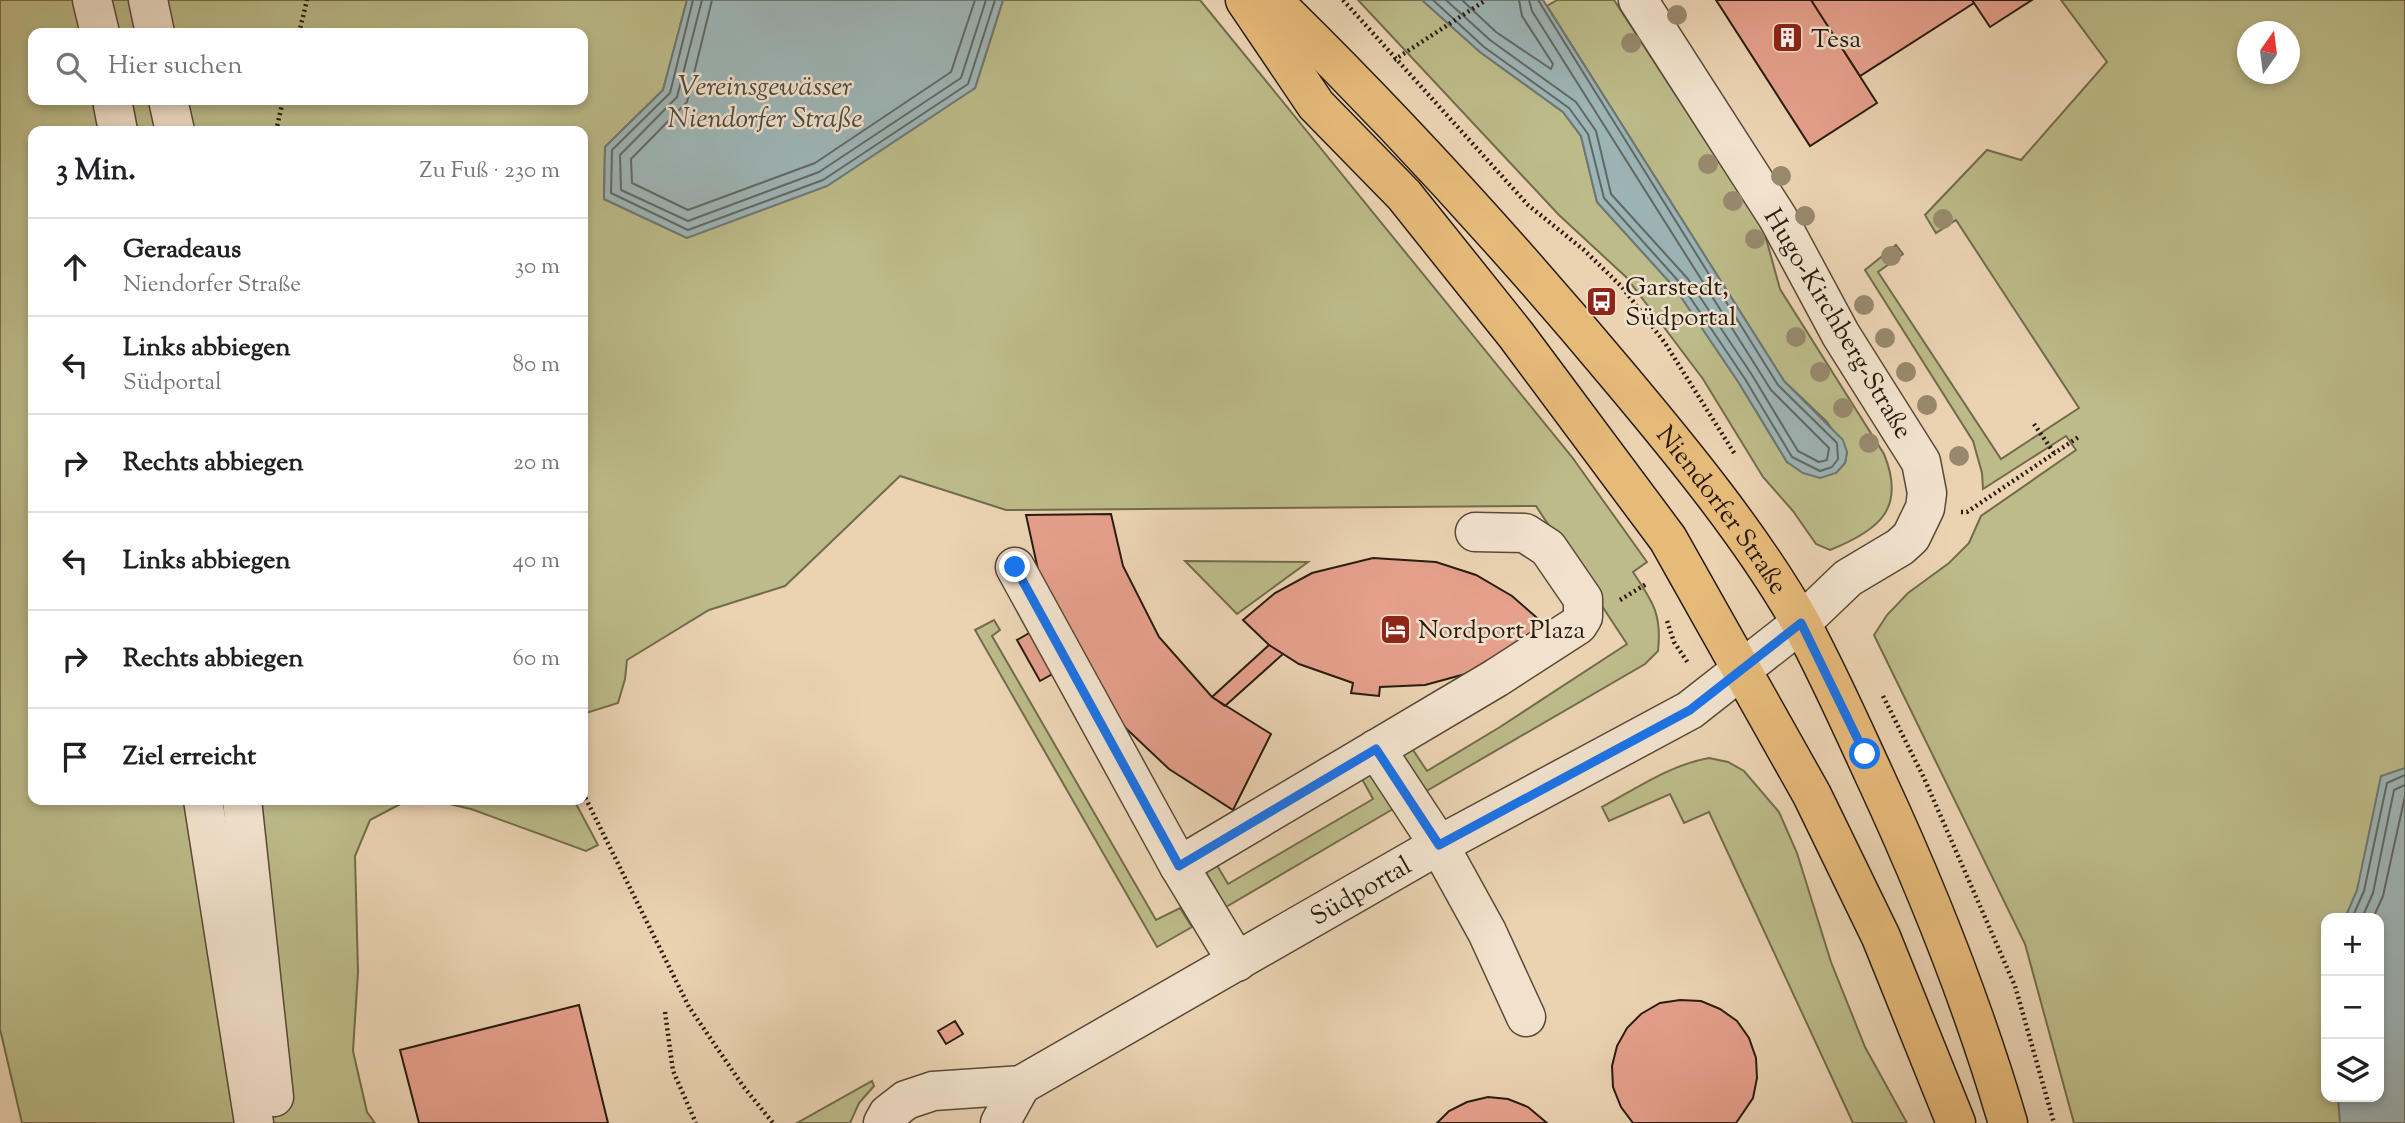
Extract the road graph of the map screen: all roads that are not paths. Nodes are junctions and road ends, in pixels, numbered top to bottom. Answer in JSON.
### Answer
{"nodes":[{"id":1,"x":92,"y":0,"type":"edge"},
{"id":2,"x":148,"y":0,"type":"edge"},
{"id":3,"x":1245,"y":0,"type":"edge"},
{"id":4,"x":1272,"y":0,"type":"edge"},
{"id":5,"x":1638,"y":0,"type":"edge"},
{"id":6,"x":99,"y":28,"type":"edge"},
{"id":7,"x":154,"y":28,"type":"edge"},
{"id":8,"x":114,"y":105,"type":"edge"},
{"id":9,"x":169,"y":105,"type":"edge"},
{"id":10,"x":117,"y":126,"type":"edge"},
{"id":11,"x":174,"y":126,"type":"edge"},
{"id":12,"x":1475,"y":532,"type":"dead end"},
{"id":13,"x":1015,"y":567,"type":"dead end"},
{"id":14,"x":1801,"y":623,"type":"junction"},
{"id":15,"x":1742,"y":671,"type":"junction"},
{"id":16,"x":1376,"y":749,"type":"junction"},
{"id":17,"x":204,"y":805,"type":"edge"},
{"id":18,"x":244,"y":805,"type":"edge"},
{"id":19,"x":1439,"y":845,"type":"junction"},
{"id":20,"x":1179,"y":866,"type":"junction"},
{"id":21,"x":1237,"y":962,"type":"junction"},
{"id":22,"x":1526,"y":1017,"type":"dead end"},
{"id":23,"x":1021,"y":1086,"type":"junction"},
{"id":24,"x":254,"y":1123,"type":"edge"},
{"id":25,"x":277,"y":1123,"type":"edge"},
{"id":26,"x":883,"y":1123,"type":"edge"},
{"id":27,"x":1000,"y":1123,"type":"edge"},
{"id":28,"x":1956,"y":1123,"type":"edge"},
{"id":29,"x":2008,"y":1123,"type":"edge"}],
"edges":[{"from":1,"to":6,"type":"street"},
{"from":2,"to":7,"type":"street"},
{"from":3,"to":15,"type":"main road"},
{"from":4,"to":14,"type":"main road","name":"Niendorfer Straße"},
{"from":5,"to":14,"type":"street","name":"Hugo-Kirchberg-Straße"},
{"from":8,"to":10,"type":"street"},
{"from":9,"to":11,"type":"street"},
{"from":12,"to":16,"type":"street"},
{"from":13,"to":20,"type":"street"},
{"from":14,"to":15,"type":"street","name":"Südportal"},
{"from":14,"to":29,"type":"main road","name":"Niendorfer Straße"},
{"from":15,"to":19,"type":"street","name":"Südportal"},
{"from":15,"to":28,"type":"main road"},
{"from":16,"to":19,"type":"street"},
{"from":16,"to":20,"type":"street"},
{"from":17,"to":24,"type":"street"},
{"from":18,"to":25,"type":"street"},
{"from":19,"to":21,"type":"street","name":"Südportal"},
{"from":19,"to":22,"type":"street"},
{"from":20,"to":21,"type":"street"},
{"from":21,"to":23,"type":"street","name":"Südportal"},
{"from":23,"to":26,"type":"street","name":"Südportal"},
{"from":23,"to":27,"type":"street"}]}
